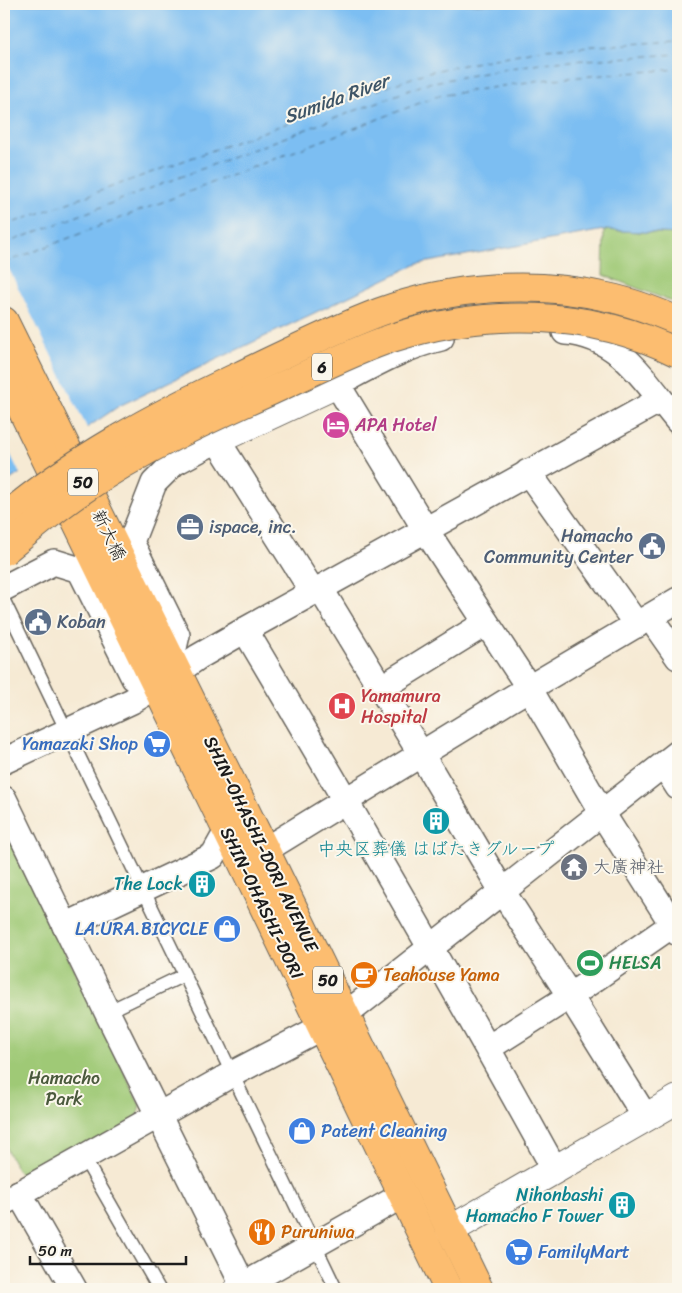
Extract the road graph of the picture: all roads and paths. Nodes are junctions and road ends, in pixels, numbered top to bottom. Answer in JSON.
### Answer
{"nodes":[{"id":1,"x":4,"y":321,"type":"edge"},
{"id":2,"x":678,"y":321,"type":"edge"},
{"id":3,"x":678,"y":353,"type":"edge"},
{"id":4,"x":4,"y":373,"type":"edge"},
{"id":5,"x":337,"y":384,"type":"junction"},
{"id":6,"x":660,"y":400,"type":"junction"},
{"id":7,"x":678,"y":422,"type":"edge"},
{"id":8,"x":217,"y":440,"type":"junction"},
{"id":9,"x":528,"y":472,"type":"junction"},
{"id":10,"x":4,"y":518,"type":"edge"},
{"id":11,"x":424,"y":529,"type":"junction"},
{"id":12,"x":4,"y":551,"type":"edge"},
{"id":13,"x":4,"y":588,"type":"edge"},
{"id":14,"x":316,"y":590,"type":"junction"},
{"id":15,"x":678,"y":600,"type":"edge"},
{"id":16,"x":4,"y":601,"type":"edge"},
{"id":17,"x":644,"y":621,"type":"junction"},
{"id":18,"x":486,"y":623,"type":"junction"},
{"id":19,"x":244,"y":630,"type":"junction"},
{"id":20,"x":678,"y":657,"type":"edge"},
{"id":21,"x":162,"y":663,"type":"junction"},
{"id":22,"x":382,"y":688,"type":"junction"},
{"id":23,"x":529,"y":688,"type":"junction"},
{"id":24,"x":67,"y":732,"type":"junction"},
{"id":25,"x":421,"y":754,"type":"junction"},
{"id":26,"x":671,"y":759,"type":"edge"},
{"id":27,"x":4,"y":761,"type":"edge"},
{"id":28,"x":678,"y":787,"type":"edge"},
{"id":29,"x":4,"y":799,"type":"edge"},
{"id":30,"x":346,"y":800,"type":"junction"},
{"id":31,"x":602,"y":813,"type":"junction"},
{"id":32,"x":227,"y":831,"type":"junction"},
{"id":33,"x":265,"y":850,"type":"junction"},
{"id":34,"x":143,"y":889,"type":"junction"},
{"id":35,"x":502,"y":891,"type":"junction"},
{"id":36,"x":65,"y":926,"type":"junction"},
{"id":37,"x":676,"y":926,"type":"edge"},
{"id":38,"x":431,"y":948,"type":"junction"},
{"id":39,"x":184,"y":975,"type":"junction"},
{"id":40,"x":570,"y":996,"type":"junction"},
{"id":41,"x":107,"y":1012,"type":"junction"},
{"id":42,"x":333,"y":1022,"type":"junction"},
{"id":43,"x":488,"y":1048,"type":"junction"},
{"id":44,"x":232,"y":1074,"type":"junction"},
{"id":45,"x":678,"y":1099,"type":"edge"},
{"id":46,"x":159,"y":1116,"type":"junction"},
{"id":47,"x":646,"y":1118,"type":"junction"},
{"id":48,"x":84,"y":1158,"type":"junction"},
{"id":49,"x":555,"y":1170,"type":"junction"},
{"id":50,"x":403,"y":1195,"type":"junction"},
{"id":51,"x":11,"y":1197,"type":"edge"},
{"id":52,"x":450,"y":1230,"type":"junction"},
{"id":53,"x":314,"y":1246,"type":"junction"},
{"id":54,"x":242,"y":1288,"type":"edge"},
{"id":55,"x":74,"y":1289,"type":"edge"},
{"id":56,"x":159,"y":1289,"type":"edge"},
{"id":57,"x":336,"y":1289,"type":"edge"},
{"id":58,"x":448,"y":1289,"type":"edge"},
{"id":59,"x":479,"y":1289,"type":"edge"}],
"edges":[{"from":1,"to":21,"type":"main road","name":"新大橋","number":"50","bridge":true},
{"from":2,"to":10,"type":"main road","number":"6","bridge":true},
{"from":3,"to":12,"type":"main road","number":"6","bridge":true},
{"from":4,"to":21,"type":"main road","name":"新大橋","number":"50","bridge":true},
{"from":5,"to":6,"type":"street"},
{"from":5,"to":8,"type":"street"},
{"from":5,"to":11,"type":"street"},
{"from":6,"to":7,"type":"street"},
{"from":6,"to":9,"type":"street"},
{"from":8,"to":14,"type":"street"},
{"from":8,"to":21,"type":"street"},
{"from":9,"to":11,"type":"street"},
{"from":9,"to":17,"type":"street"},
{"from":11,"to":14,"type":"street"},
{"from":11,"to":18,"type":"street"},
{"from":13,"to":21,"type":"street"},
{"from":14,"to":19,"type":"street"},
{"from":14,"to":22,"type":"street"},
{"from":15,"to":17,"type":"street"},
{"from":16,"to":24,"type":"lane"},
{"from":17,"to":20,"type":"street"},
{"from":17,"to":23,"type":"street"},
{"from":18,"to":22,"type":"street"},
{"from":18,"to":23,"type":"street"},
{"from":19,"to":21,"type":"street"},
{"from":19,"to":30,"type":"street"},
{"from":21,"to":24,"type":"street"},
{"from":21,"to":32,"type":"main road","name":"SHIN-OHASHI-DORI","number":"50"},
{"from":21,"to":33,"type":"main road","name":"SHIN-OHASHI-DORI AVENUE","number":"50"},
{"from":22,"to":25,"type":"street"},
{"from":23,"to":25,"type":"street"},
{"from":23,"to":31,"type":"street"},
{"from":24,"to":27,"type":"street"},
{"from":24,"to":34,"type":"lane"},
{"from":25,"to":30,"type":"street"},
{"from":25,"to":35,"type":"street"},
{"from":26,"to":28,"type":"street"},
{"from":26,"to":31,"type":"street"},
{"from":29,"to":36,"type":"street"},
{"from":30,"to":33,"type":"street"},
{"from":30,"to":38,"type":"street"},
{"from":31,"to":35,"type":"street"},
{"from":31,"to":37,"type":"street"},
{"from":32,"to":34,"type":"street"},
{"from":32,"to":42,"type":"main road","name":"SHIN-OHASHI-DORI","number":"50"},
{"from":33,"to":42,"type":"main road","name":"SHIN-OHASHI-DORI AVENUE","number":"50"},
{"from":34,"to":36,"type":"street"},
{"from":34,"to":39,"type":"lane"},
{"from":35,"to":38,"type":"street"},
{"from":35,"to":40,"type":"street"},
{"from":36,"to":41,"type":"street"},
{"from":37,"to":40,"type":"street"},
{"from":38,"to":42,"type":"street"},
{"from":38,"to":43,"type":"street"},
{"from":39,"to":41,"type":"lane"},
{"from":39,"to":44,"type":"lane"},
{"from":40,"to":43,"type":"street"},
{"from":40,"to":47,"type":"street"},
{"from":41,"to":46,"type":"street"},
{"from":42,"to":44,"type":"street"},
{"from":42,"to":50,"type":"main road","name":"SHIN-OHASHI-DORI","number":"50"},
{"from":42,"to":52,"type":"main road","name":"SHIN-OHASHI-DORI AVENUE","number":"50"},
{"from":43,"to":49,"type":"street"},
{"from":44,"to":46,"type":"street"},
{"from":44,"to":53,"type":"lane"},
{"from":45,"to":47,"type":"street"},
{"from":46,"to":48,"type":"street"},
{"from":46,"to":54,"type":"street"},
{"from":47,"to":49,"type":"street"},
{"from":48,"to":51,"type":"street"},
{"from":48,"to":56,"type":"lane"},
{"from":49,"to":52,"type":"street"},
{"from":50,"to":53,"type":"street"},
{"from":50,"to":58,"type":"main road","name":"SHIN-OHASHI-DORI","number":"50"},
{"from":51,"to":55,"type":"street"},
{"from":52,"to":59,"type":"main road","name":"SHIN-OHASHI-DORI AVENUE","number":"50"},
{"from":53,"to":54,"type":"street"},
{"from":53,"to":57,"type":"lane"}]}
